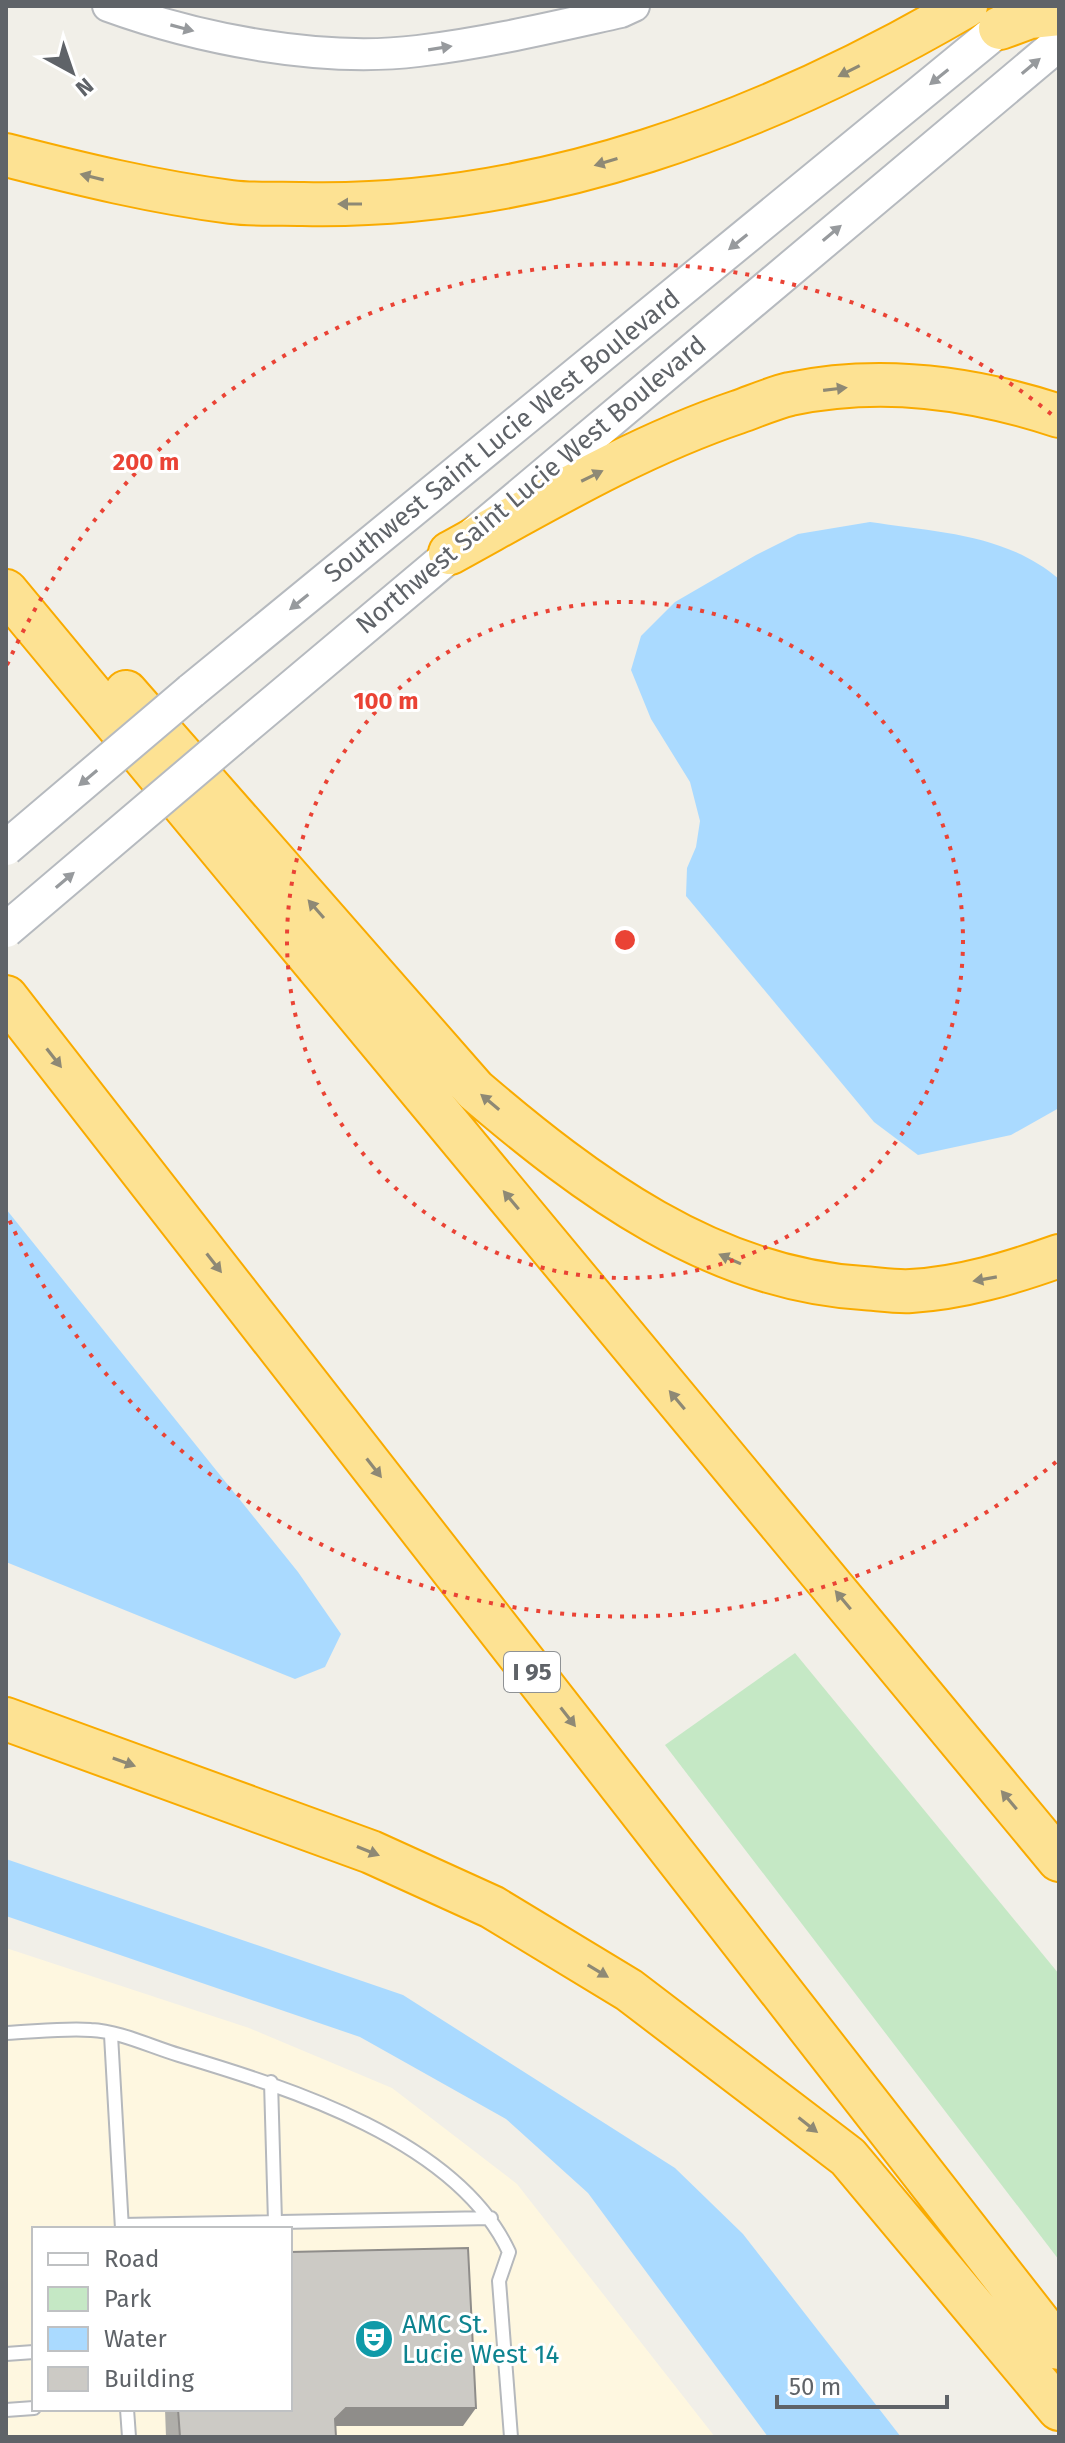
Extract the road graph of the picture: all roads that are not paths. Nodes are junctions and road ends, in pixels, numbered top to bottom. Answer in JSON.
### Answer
{"nodes":[{"id":1,"x":108,"y":6,"type":"edge"},
{"id":2,"x":634,"y":6,"type":"edge"},
{"id":3,"x":997,"y":13,"type":"edge"},
{"id":4,"x":1059,"y":14,"type":"edge"},
{"id":5,"x":1059,"y":43,"type":"edge"},
{"id":6,"x":6,"y":155,"type":"edge"},
{"id":7,"x":1059,"y":416,"type":"edge"},
{"id":8,"x":450,"y":553,"type":"junction"},
{"id":9,"x":6,"y":572,"type":"edge"},
{"id":10,"x":6,"y":591,"type":"edge"},
{"id":11,"x":6,"y":848,"type":"edge"},
{"id":12,"x":6,"y":930,"type":"edge"},
{"id":13,"x":6,"y":997,"type":"edge"},
{"id":14,"x":1059,"y":1256,"type":"edge"},
{"id":15,"x":6,"y":1719,"type":"edge"},
{"id":16,"x":1059,"y":1860,"type":"edge"},
{"id":17,"x":6,"y":2033,"type":"edge"},
{"id":18,"x":111,"y":2035,"type":"junction"},
{"id":19,"x":271,"y":2082,"type":"junction"},
{"id":20,"x":491,"y":2218,"type":"junction"},
{"id":21,"x":272,"y":2226,"type":"edge"},
{"id":22,"x":122,"y":2227,"type":"edge"},
{"id":23,"x":1059,"y":2348,"type":"edge"},
{"id":24,"x":32,"y":2352,"type":"edge"},
{"id":25,"x":6,"y":2354,"type":"edge"},
{"id":26,"x":32,"y":2408,"type":"edge"},
{"id":27,"x":1059,"y":2409,"type":"edge"},
{"id":28,"x":6,"y":2410,"type":"edge"},
{"id":29,"x":127,"y":2411,"type":"edge"},
{"id":30,"x":129,"y":2437,"type":"edge"},
{"id":31,"x":511,"y":2437,"type":"edge"}],
"edges":[{"from":1,"to":2,"type":"street","one_way":true},
{"from":3,"to":4,"type":"highway"},
{"from":3,"to":6,"type":"highway","one_way":true},
{"from":3,"to":11,"type":"main road","name":"Southwest Saint Lucie West Boulevard","one_way":true,"bridge":true},
{"from":8,"to":5,"type":"main road","name":"Northwest Saint Lucie West Boulevard","one_way":true},
{"from":8,"to":7,"type":"highway","one_way":true},
{"from":12,"to":8,"type":"main road","name":"Northwest Saint Lucie West Boulevard","one_way":true,"bridge":true},
{"from":14,"to":9,"type":"highway","one_way":true},
{"from":16,"to":10,"type":"highway","one_way":true},
{"from":13,"to":23,"type":"highway","number":"I 95","one_way":true},
{"from":15,"to":27,"type":"highway","one_way":true},
{"from":17,"to":18,"type":"lane"},
{"from":18,"to":19,"type":"lane"},
{"from":18,"to":22,"type":"lane"},
{"from":19,"to":20,"type":"lane"},
{"from":19,"to":21,"type":"lane"},
{"from":20,"to":21,"type":"lane"},
{"from":20,"to":31,"type":"lane"},
{"from":21,"to":22,"type":"lane"},
{"from":24,"to":25,"type":"lane"},
{"from":26,"to":28,"type":"lane"},
{"from":29,"to":30,"type":"lane"}]}
